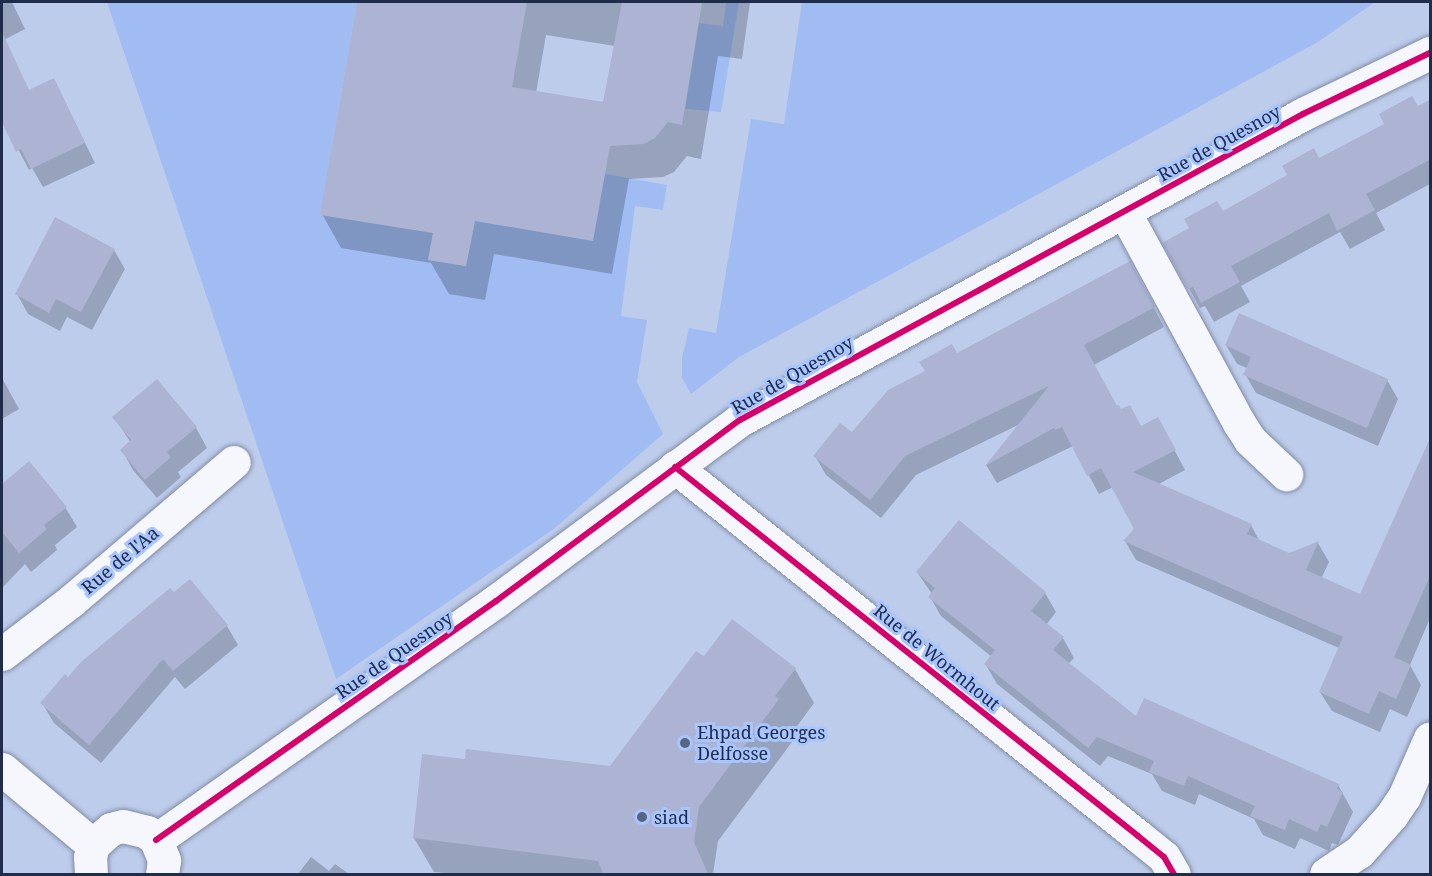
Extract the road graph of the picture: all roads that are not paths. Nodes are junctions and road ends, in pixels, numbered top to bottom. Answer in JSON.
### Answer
{"nodes":[{"id":1,"x":1431,"y":53,"type":"edge"},
{"id":2,"x":1125,"y":213,"type":"junction"},
{"id":3,"x":234,"y":462,"type":"dead end"},
{"id":4,"x":675,"y":467,"type":"junction"},
{"id":5,"x":1286,"y":474,"type":"dead end"},
{"id":6,"x":2,"y":654,"type":"edge"},
{"id":7,"x":1431,"y":738,"type":"edge"},
{"id":8,"x":2,"y":769,"type":"edge"},
{"id":9,"x":1417,"y":802,"type":"edge"},
{"id":10,"x":156,"y":840,"type":"junction"},
{"id":11,"x":92,"y":860,"type":"edge"},
{"id":12,"x":162,"y":874,"type":"edge"},
{"id":13,"x":1174,"y":874,"type":"edge"},
{"id":14,"x":1326,"y":874,"type":"edge"}],
"edges":[{"from":1,"to":2,"type":"street","name":"Rue de Quesnoy"},
{"from":2,"to":4,"type":"street","name":"Rue de Quesnoy"},
{"from":2,"to":5,"type":"street"},
{"from":3,"to":6,"type":"street","name":"Rue de l'Aa"},
{"from":4,"to":10,"type":"street","name":"Rue de Quesnoy"},
{"from":4,"to":13,"type":"street","name":"Rue de Wormhout"},
{"from":7,"to":9,"type":"street"},
{"from":8,"to":11,"type":"street"},
{"from":9,"to":14,"type":"street"},
{"from":10,"to":11,"type":"street"},
{"from":10,"to":12,"type":"street"}]}
